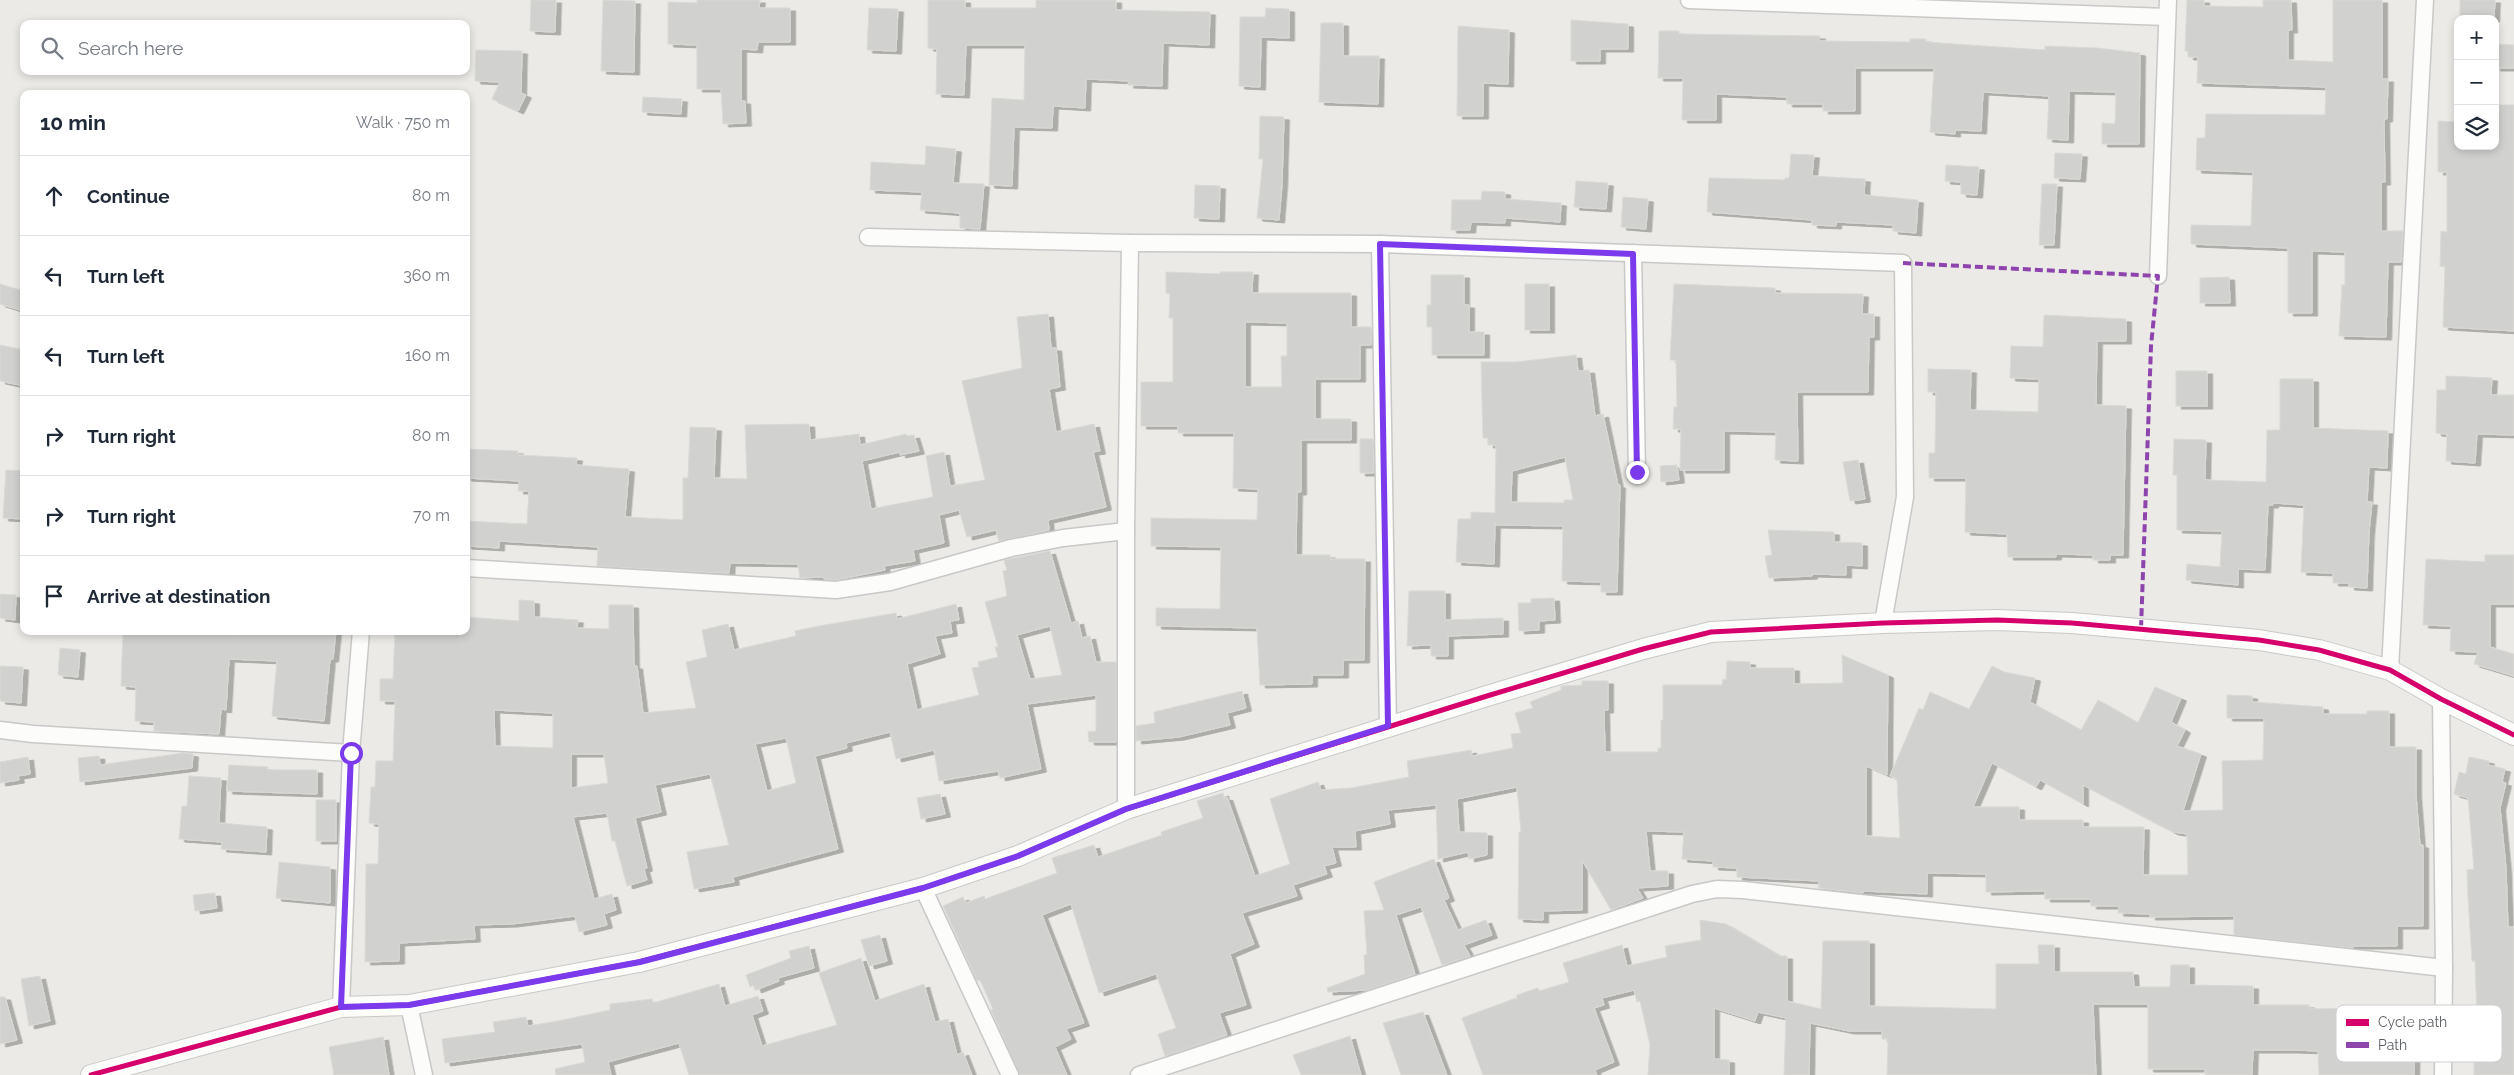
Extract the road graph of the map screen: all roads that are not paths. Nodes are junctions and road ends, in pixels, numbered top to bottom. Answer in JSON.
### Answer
{"nodes":[{"id":1,"x":1689,"y":0,"type":"edge"},
{"id":2,"x":2168,"y":0,"type":"edge"},
{"id":3,"x":2425,"y":0,"type":"edge"},
{"id":4,"x":2167,"y":17,"type":"junction"},
{"id":5,"x":868,"y":237,"type":"dead end"},
{"id":6,"x":1130,"y":244,"type":"junction"},
{"id":7,"x":1380,"y":244,"type":"junction"},
{"id":8,"x":1633,"y":254,"type":"junction"},
{"id":9,"x":2158,"y":276,"type":"dead end"},
{"id":10,"x":1637,"y":472,"type":"dead end"},
{"id":11,"x":1126,"y":531,"type":"junction"},
{"id":12,"x":470,"y":568,"type":"edge"},
{"id":13,"x":1883,"y":623,"type":"junction"},
{"id":14,"x":361,"y":635,"type":"edge"},
{"id":15,"x":2390,"y":670,"type":"junction"},
{"id":16,"x":2441,"y":700,"type":"junction"},
{"id":17,"x":1388,"y":726,"type":"junction"},
{"id":18,"x":0,"y":730,"type":"edge"},
{"id":19,"x":2514,"y":735,"type":"edge"},
{"id":20,"x":351,"y":753,"type":"junction"},
{"id":21,"x":1126,"y":809,"type":"junction"},
{"id":22,"x":923,"y":888,"type":"junction"},
{"id":23,"x":2444,"y":968,"type":"junction"},
{"id":24,"x":409,"y":1005,"type":"junction"},
{"id":25,"x":2444,"y":1005,"type":"edge"},
{"id":26,"x":341,"y":1007,"type":"junction"},
{"id":27,"x":2443,"y":1062,"type":"edge"},
{"id":28,"x":91,"y":1075,"type":"edge"},
{"id":29,"x":424,"y":1075,"type":"edge"},
{"id":30,"x":1010,"y":1075,"type":"edge"},
{"id":31,"x":1139,"y":1075,"type":"edge"},
{"id":32,"x":2443,"y":1075,"type":"edge"}],
"edges":[{"from":1,"to":4,"type":"street"},
{"from":2,"to":4,"type":"street"},
{"from":3,"to":15,"type":"street"},
{"from":4,"to":9,"type":"street"},
{"from":5,"to":6,"type":"street"},
{"from":6,"to":7,"type":"street"},
{"from":6,"to":11,"type":"street"},
{"from":7,"to":8,"type":"street"},
{"from":7,"to":17,"type":"street"},
{"from":8,"to":10,"type":"street"},
{"from":8,"to":13,"type":"street"},
{"from":11,"to":12,"type":"street"},
{"from":11,"to":21,"type":"street"},
{"from":13,"to":15,"type":"street"},
{"from":13,"to":17,"type":"street"},
{"from":14,"to":20,"type":"street"},
{"from":15,"to":16,"type":"street"},
{"from":16,"to":19,"type":"street"},
{"from":16,"to":23,"type":"street"},
{"from":17,"to":21,"type":"street"},
{"from":18,"to":20,"type":"street"},
{"from":20,"to":26,"type":"street"},
{"from":21,"to":22,"type":"street"},
{"from":22,"to":24,"type":"street"},
{"from":22,"to":30,"type":"street"},
{"from":23,"to":25,"type":"street"},
{"from":23,"to":31,"type":"street"},
{"from":24,"to":26,"type":"street"},
{"from":24,"to":29,"type":"street"},
{"from":26,"to":28,"type":"street"},
{"from":27,"to":32,"type":"street"}]}
